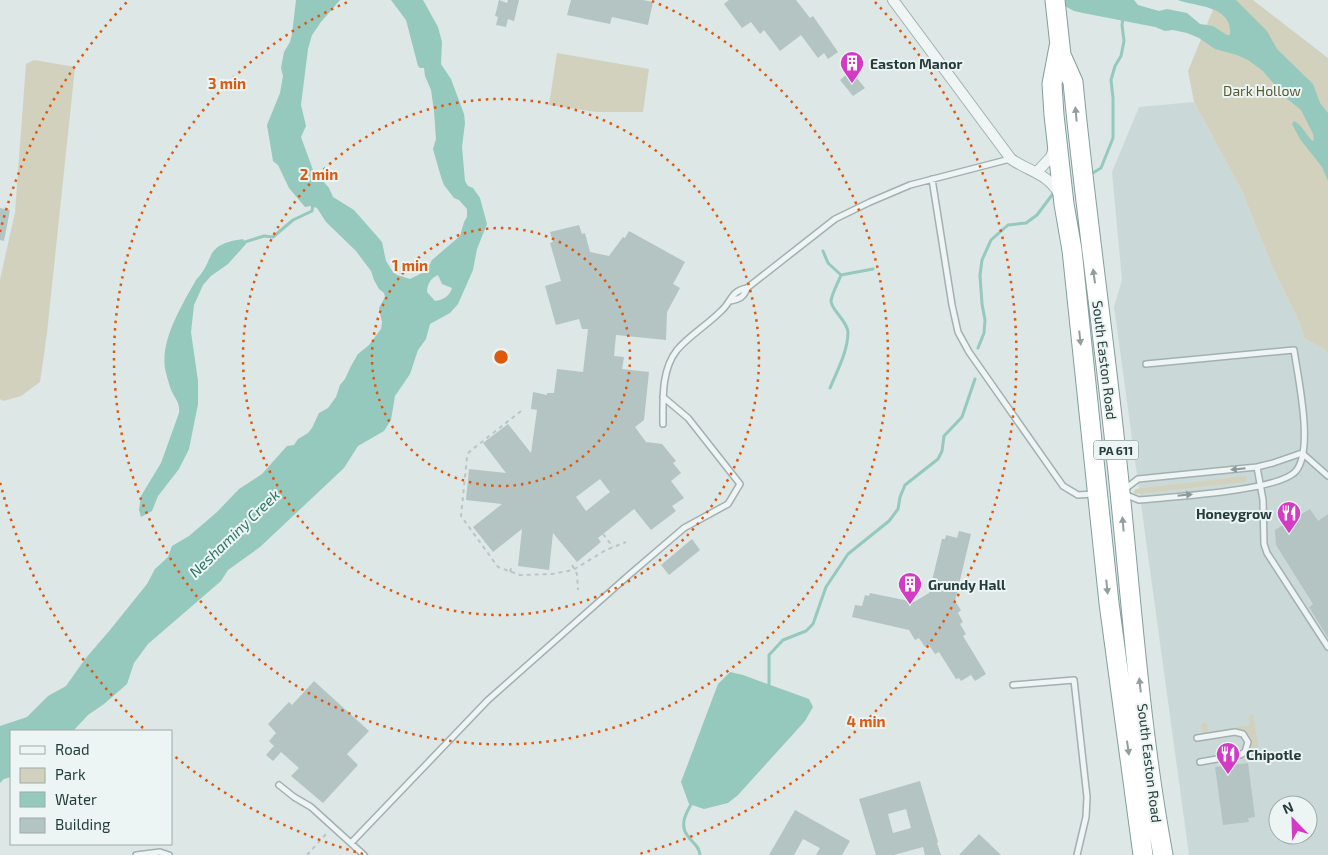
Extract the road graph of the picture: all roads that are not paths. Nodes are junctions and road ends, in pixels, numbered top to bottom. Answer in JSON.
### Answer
{"nodes":[{"id":1,"x":893,"y":0,"type":"edge"},
{"id":2,"x":1055,"y":0,"type":"edge"},
{"id":3,"x":1058,"y":39,"type":"junction"},
{"id":4,"x":1056,"y":129,"type":"junction"},
{"id":5,"x":1011,"y":159,"type":"junction"},
{"id":6,"x":1037,"y":172,"type":"junction"},
{"id":7,"x":932,"y":179,"type":"junction"},
{"id":8,"x":1064,"y":204,"type":"junction"},
{"id":9,"x":1146,"y":364,"type":"dead end"},
{"id":10,"x":663,"y":397,"type":"junction"},
{"id":11,"x":663,"y":424,"type":"dead end"},
{"id":12,"x":1302,"y":453,"type":"junction"},
{"id":13,"x":1257,"y":467,"type":"junction"},
{"id":14,"x":1328,"y":476,"type":"edge"},
{"id":15,"x":1261,"y":485,"type":"junction"},
{"id":16,"x":1109,"y":493,"type":"junction"},
{"id":17,"x":1328,"y":647,"type":"edge"},
{"id":18,"x":1013,"y":685,"type":"dead end"},
{"id":19,"x":1197,"y":738,"type":"dead end"},
{"id":20,"x":1200,"y":762,"type":"dead end"},
{"id":21,"x":280,"y":785,"type":"dead end"},
{"id":22,"x":351,"y":843,"type":"junction"},
{"id":23,"x":136,"y":855,"type":"edge"},
{"id":24,"x":169,"y":855,"type":"edge"},
{"id":25,"x":364,"y":855,"type":"edge"},
{"id":26,"x":1077,"y":855,"type":"edge"},
{"id":27,"x":1144,"y":855,"type":"edge"},
{"id":28,"x":1163,"y":855,"type":"edge"}],
"edges":[{"from":1,"to":5,"type":"street"},
{"from":2,"to":3,"type":"highway","name":"South Easton Road","number":"PA 611"},
{"from":3,"to":4,"type":"highway","name":"South Easton Road","number":"PA 611"},
{"from":16,"to":3,"type":"highway","name":"South Easton Road","number":"PA 611","one_way":true},
{"from":4,"to":6,"type":"street"},
{"from":4,"to":8,"type":"highway","name":"South Easton Road","number":"PA 611"},
{"from":5,"to":6,"type":"street"},
{"from":5,"to":7,"type":"lane"},
{"from":6,"to":8,"type":"street"},
{"from":7,"to":10,"type":"lane"},
{"from":7,"to":16,"type":"lane"},
{"from":8,"to":16,"type":"highway","name":"South Easton Road","number":"PA 611","one_way":true},
{"from":9,"to":12,"type":"lane"},
{"from":10,"to":11,"type":"lane"},
{"from":10,"to":22,"type":"lane"},
{"from":12,"to":13,"type":"lane"},
{"from":12,"to":14,"type":"lane"},
{"from":12,"to":15,"type":"lane"},
{"from":13,"to":15,"type":"lane"},
{"from":13,"to":16,"type":"lane","one_way":true},
{"from":16,"to":15,"type":"lane","one_way":true},
{"from":15,"to":17,"type":"lane"},
{"from":16,"to":27,"type":"highway","name":"South Easton Road","number":"PA 611","one_way":true},
{"from":28,"to":16,"type":"highway","name":"South Easton Road","number":"PA 611","one_way":true},
{"from":18,"to":26,"type":"lane"},
{"from":19,"to":20,"type":"lane"},
{"from":21,"to":22,"type":"lane"},
{"from":22,"to":25,"type":"lane"},
{"from":23,"to":24,"type":"lane"}]}
